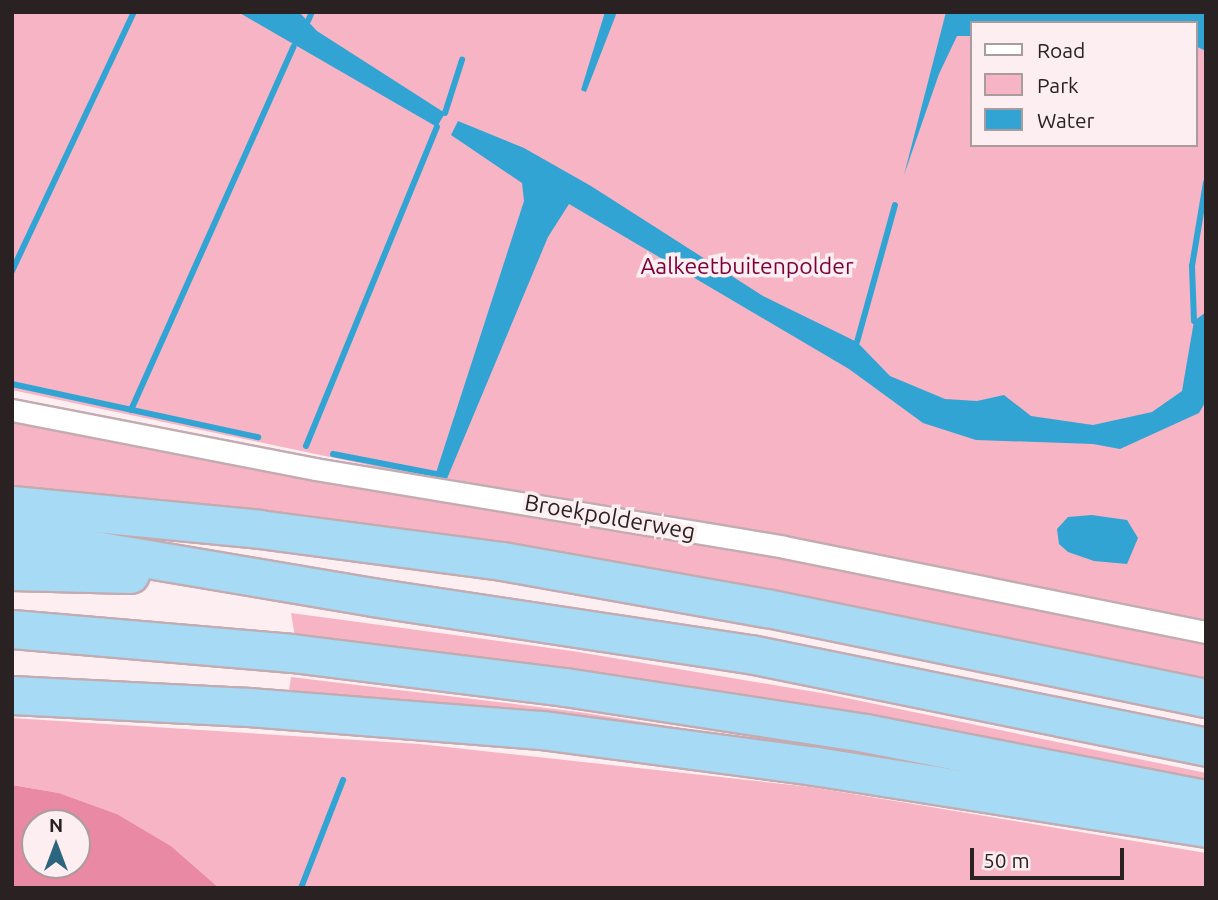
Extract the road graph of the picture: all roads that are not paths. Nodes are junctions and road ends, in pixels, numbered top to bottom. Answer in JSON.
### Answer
{"nodes":[{"id":1,"x":12,"y":410,"type":"edge"},
{"id":2,"x":12,"y":505,"type":"edge"},
{"id":3,"x":12,"y":536,"type":"edge"},
{"id":4,"x":12,"y":571,"type":"edge"},
{"id":5,"x":250,"y":578,"type":"junction"},
{"id":6,"x":12,"y":629,"type":"edge"},
{"id":7,"x":1206,"y":632,"type":"edge"},
{"id":8,"x":12,"y":695,"type":"edge"},
{"id":9,"x":1206,"y":698,"type":"edge"},
{"id":10,"x":1206,"y":747,"type":"edge"},
{"id":11,"x":1206,"y":799,"type":"edge"},
{"id":12,"x":1206,"y":828,"type":"edge"}],
"edges":[{"from":1,"to":7,"type":"street","name":"Broekpolderweg"},
{"from":2,"to":9,"type":"highway"},
{"from":3,"to":5,"type":"highway"},
{"from":4,"to":5,"type":"highway"},
{"from":5,"to":10,"type":"highway"},
{"from":6,"to":11,"type":"highway"},
{"from":8,"to":12,"type":"highway"}]}
